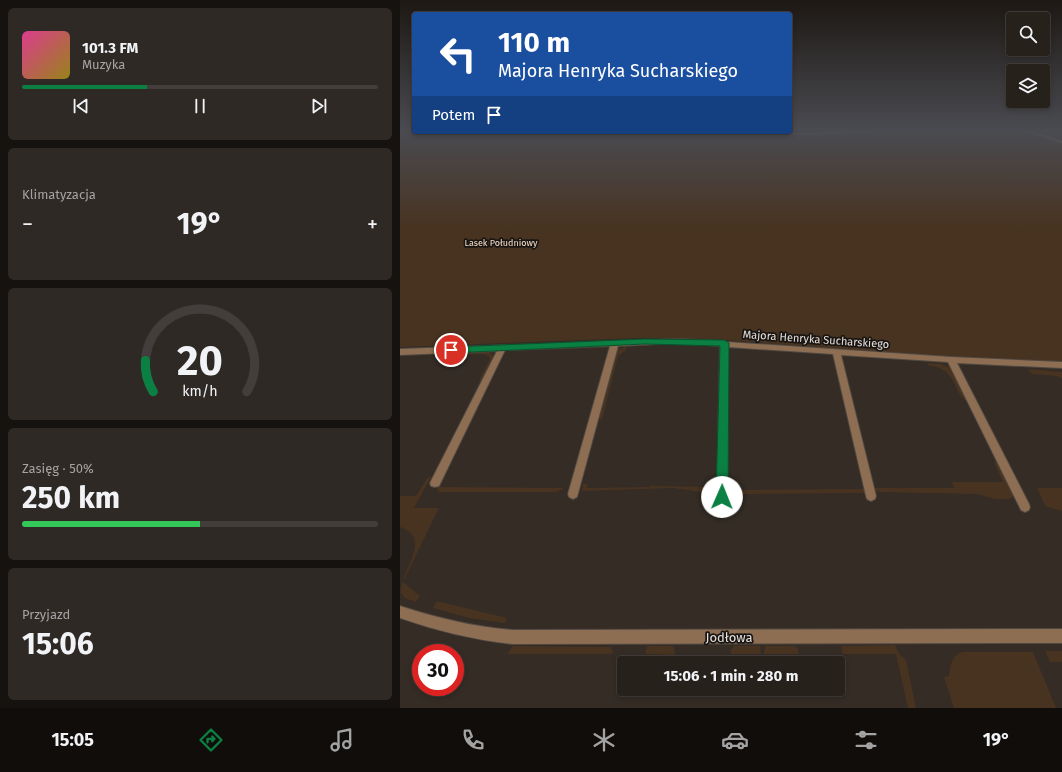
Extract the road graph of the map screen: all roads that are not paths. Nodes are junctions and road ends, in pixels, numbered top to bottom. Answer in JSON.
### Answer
{"nodes":[{"id":1,"x":615,"y":343,"type":"junction"},
{"id":2,"x":724,"y":343,"type":"junction"},
{"id":3,"x":502,"y":348,"type":"junction"},
{"id":4,"x":400,"y":352,"type":"edge"},
{"id":5,"x":836,"y":352,"type":"junction"},
{"id":6,"x":951,"y":360,"type":"junction"},
{"id":7,"x":1062,"y":365,"type":"edge"},
{"id":8,"x":435,"y":482,"type":"dead end"},
{"id":9,"x":573,"y":494,"type":"dead end"},
{"id":10,"x":871,"y":496,"type":"dead end"},
{"id":11,"x":722,"y":497,"type":"dead end"},
{"id":12,"x":1024,"y":507,"type":"dead end"},
{"id":13,"x":400,"y":612,"type":"edge"},
{"id":14,"x":1062,"y":636,"type":"edge"}],
"edges":[{"from":1,"to":2,"type":"street","name":"Majora Henryka Sucharskiego"},
{"from":1,"to":3,"type":"street","name":"Majora Henryka Sucharskiego"},
{"from":1,"to":9,"type":"street"},
{"from":2,"to":5,"type":"street","name":"Majora Henryka Sucharskiego"},
{"from":2,"to":11,"type":"street"},
{"from":3,"to":4,"type":"street","name":"Majora Henryka Sucharskiego"},
{"from":3,"to":8,"type":"street"},
{"from":5,"to":6,"type":"street","name":"Majora Henryka Sucharskiego"},
{"from":5,"to":10,"type":"street"},
{"from":6,"to":7,"type":"street","name":"Majora Henryka Sucharskiego"},
{"from":6,"to":12,"type":"street"},
{"from":13,"to":14,"type":"street","name":"Jodłowa"}]}
